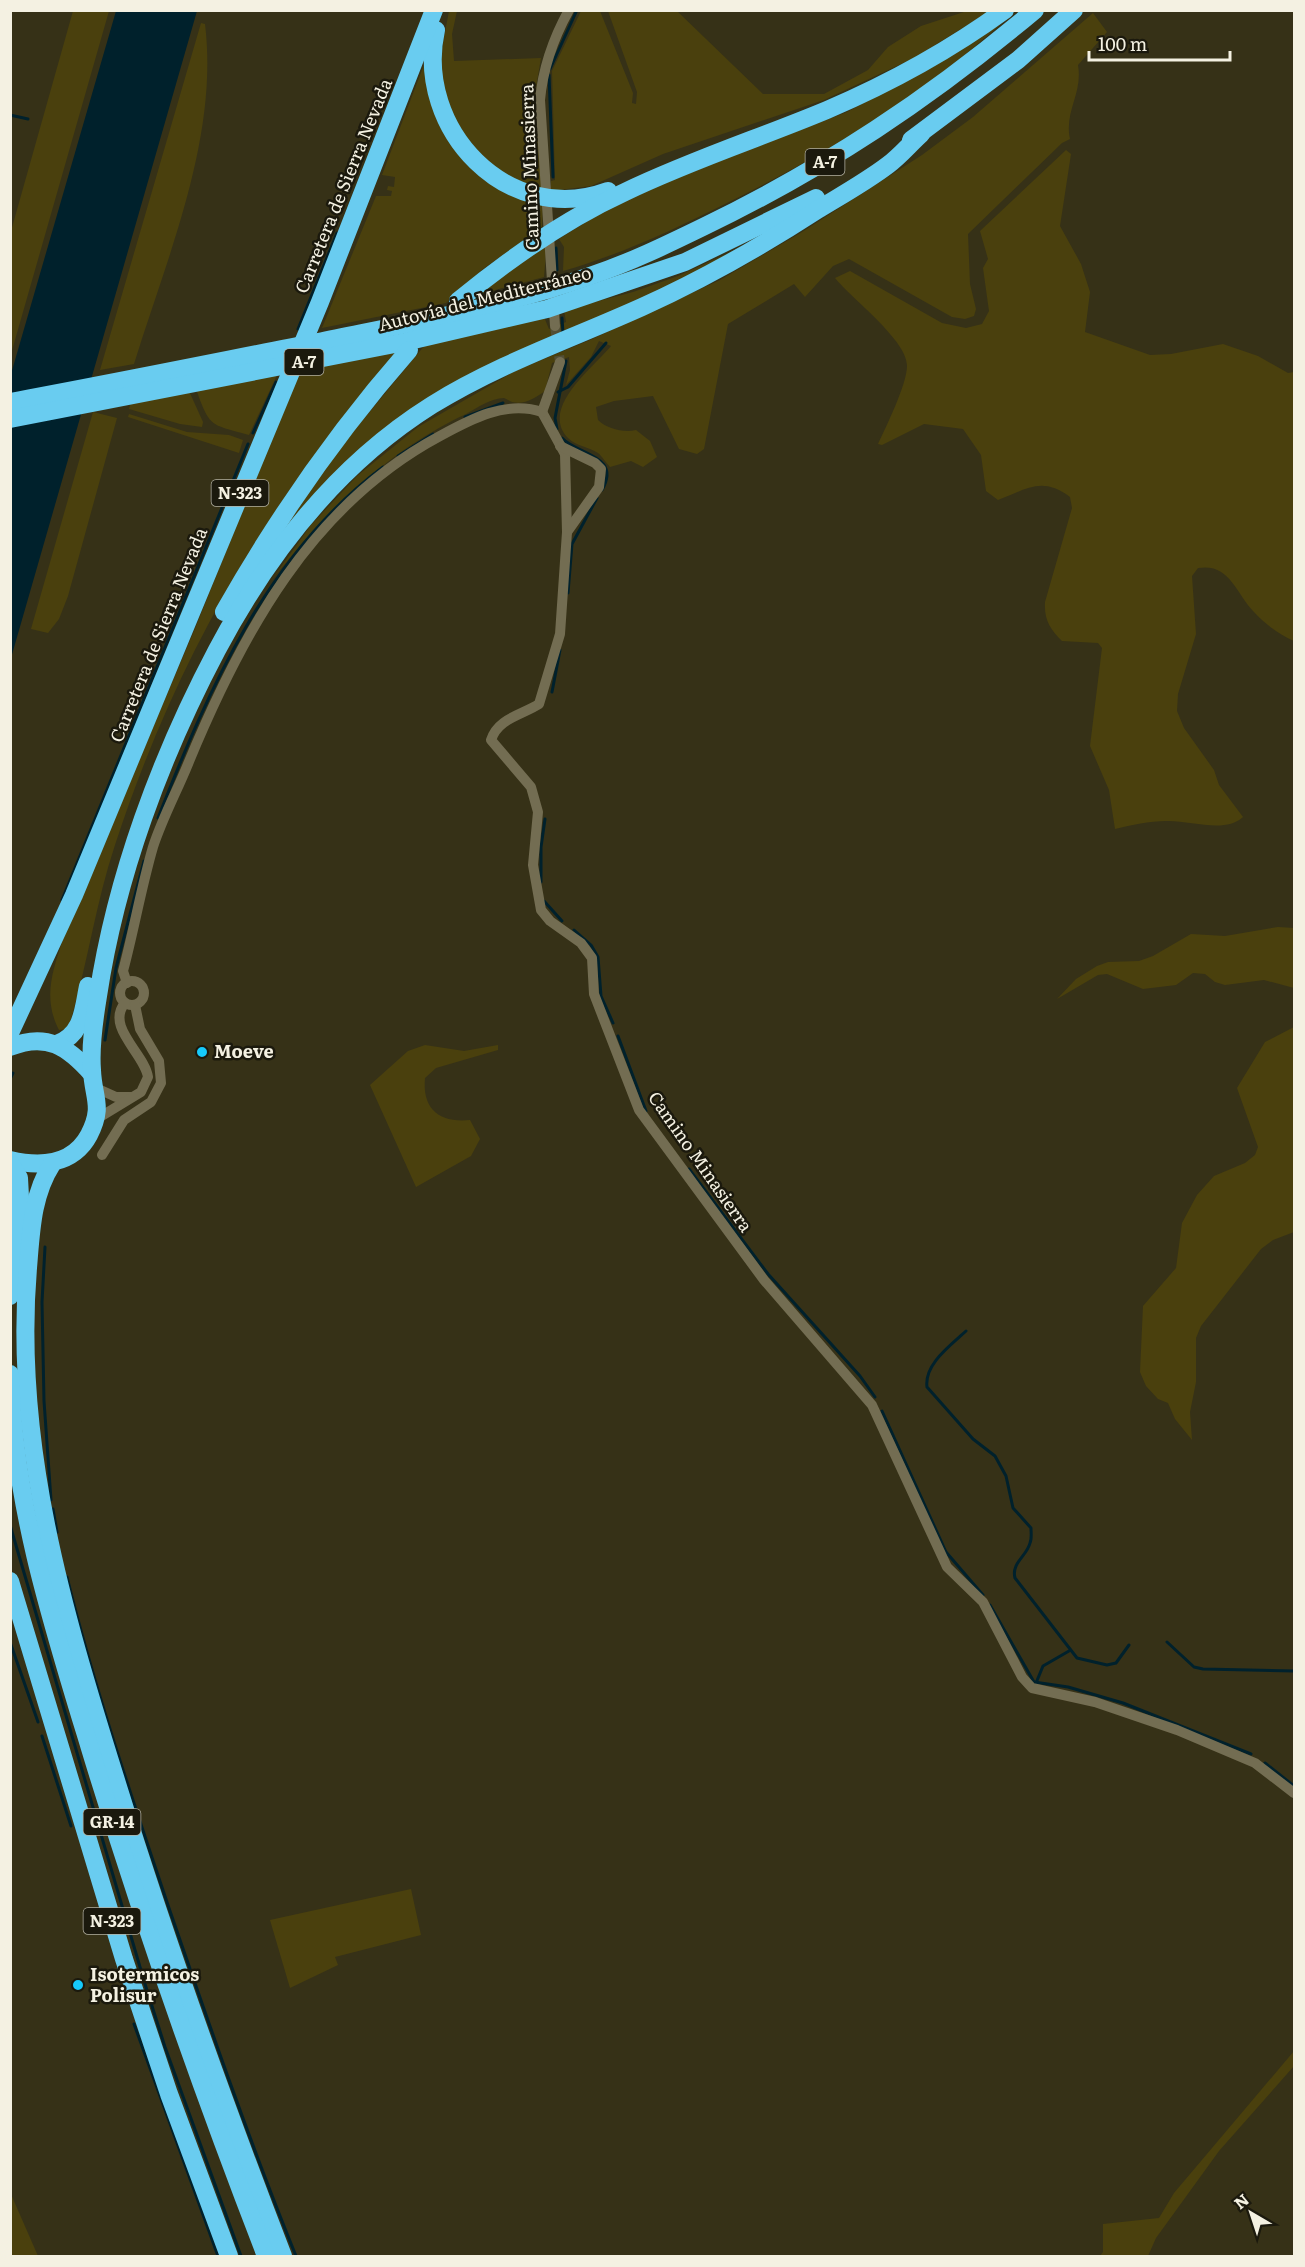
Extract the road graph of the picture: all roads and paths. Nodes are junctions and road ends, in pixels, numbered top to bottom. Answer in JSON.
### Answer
{"nodes":[{"id":1,"x":436,"y":10,"type":"edge"},
{"id":2,"x":569,"y":10,"type":"edge"},
{"id":3,"x":1005,"y":10,"type":"edge"},
{"id":4,"x":1035,"y":10,"type":"edge"},
{"id":5,"x":1074,"y":10,"type":"edge"},
{"id":6,"x":921,"y":134,"type":"junction"},
{"id":7,"x":672,"y":171,"type":"junction"},
{"id":8,"x":458,"y":302,"type":"dead end"},
{"id":9,"x":555,"y":326,"type":"tunnel mouth"},
{"id":10,"x":408,"y":350,"type":"dead end"},
{"id":11,"x":560,"y":362,"type":"tunnel mouth"},
{"id":12,"x":10,"y":402,"type":"edge"},
{"id":13,"x":542,"y":412,"type":"junction"},
{"id":14,"x":10,"y":419,"type":"edge"},
{"id":15,"x":561,"y":446,"type":"junction"},
{"id":16,"x":567,"y":532,"type":"junction"},
{"id":17,"x":40,"y":974,"type":"junction"},
{"id":18,"x":127,"y":983,"type":"junction"},
{"id":19,"x":130,"y":1004,"type":"junction"},
{"id":20,"x":10,"y":1034,"type":"edge"},
{"id":21,"x":48,"y":1042,"type":"junction"},
{"id":22,"x":10,"y":1047,"type":"edge"},
{"id":23,"x":94,"y":1081,"type":"junction"},
{"id":24,"x":134,"y":1097,"type":"junction"},
{"id":25,"x":95,"y":1120,"type":"junction"},
{"id":26,"x":102,"y":1155,"type":"dead end"},
{"id":27,"x":10,"y":1161,"type":"edge"},
{"id":28,"x":52,"y":1164,"type":"junction"},
{"id":29,"x":10,"y":1296,"type":"edge"},
{"id":30,"x":10,"y":1374,"type":"edge"},
{"id":31,"x":10,"y":1581,"type":"edge"},
{"id":32,"x":1294,"y":1793,"type":"edge"},
{"id":33,"x":230,"y":2256,"type":"edge"},
{"id":34,"x":266,"y":2256,"type":"edge"},
{"id":35,"x":283,"y":2256,"type":"edge"}],
"edges":[{"from":1,"to":7,"type":"highway"},
{"from":1,"to":17,"type":"highway","name":"Carretera de Sierra Nevada","number":"N-323"},
{"from":2,"to":9,"type":"street","name":"Camino Minasierra"},
{"from":3,"to":7,"type":"highway"},
{"from":4,"to":12,"type":"highway","name":"Autovía del Mediterráneo","number":"A-7"},
{"from":5,"to":6,"type":"highway","name":"Autovía del Mediterráneo","number":"A-7"},
{"from":6,"to":14,"type":"highway","name":"Autovía del Mediterráneo","number":"A-7"},
{"from":6,"to":23,"type":"highway"},
{"from":7,"to":8,"type":"highway"},
{"from":10,"to":21,"type":"highway"},
{"from":11,"to":13,"type":"street"},
{"from":13,"to":15,"type":"street","name":"Camino Minasierra"},
{"from":13,"to":18,"type":"street"},
{"from":15,"to":16,"type":"street","name":"Camino Minasierra"},
{"from":15,"to":16,"type":"street"},
{"from":16,"to":32,"type":"street","name":"Camino Minasierra"},
{"from":17,"to":20,"type":"highway","name":"Carretera de Sierra Nevada","number":"N-323"},
{"from":17,"to":21,"type":"highway","name":"Carretera de Sierra Nevada","number":"N-323"},
{"from":18,"to":19,"type":"street"},
{"from":18,"to":19,"type":"street"},
{"from":19,"to":24,"type":"street"},
{"from":19,"to":26,"type":"street"},
{"from":21,"to":22,"type":"highway"},
{"from":21,"to":23,"type":"highway"},
{"from":23,"to":24,"type":"street"},
{"from":23,"to":25,"type":"highway"},
{"from":24,"to":25,"type":"street"},
{"from":25,"to":28,"type":"highway"},
{"from":27,"to":28,"type":"highway"},
{"from":27,"to":29,"type":"highway"},
{"from":28,"to":35,"type":"highway","number":"GR-14"},
{"from":30,"to":34,"type":"highway","number":"GR-14"},
{"from":31,"to":33,"type":"highway","number":"N-323"}]}
